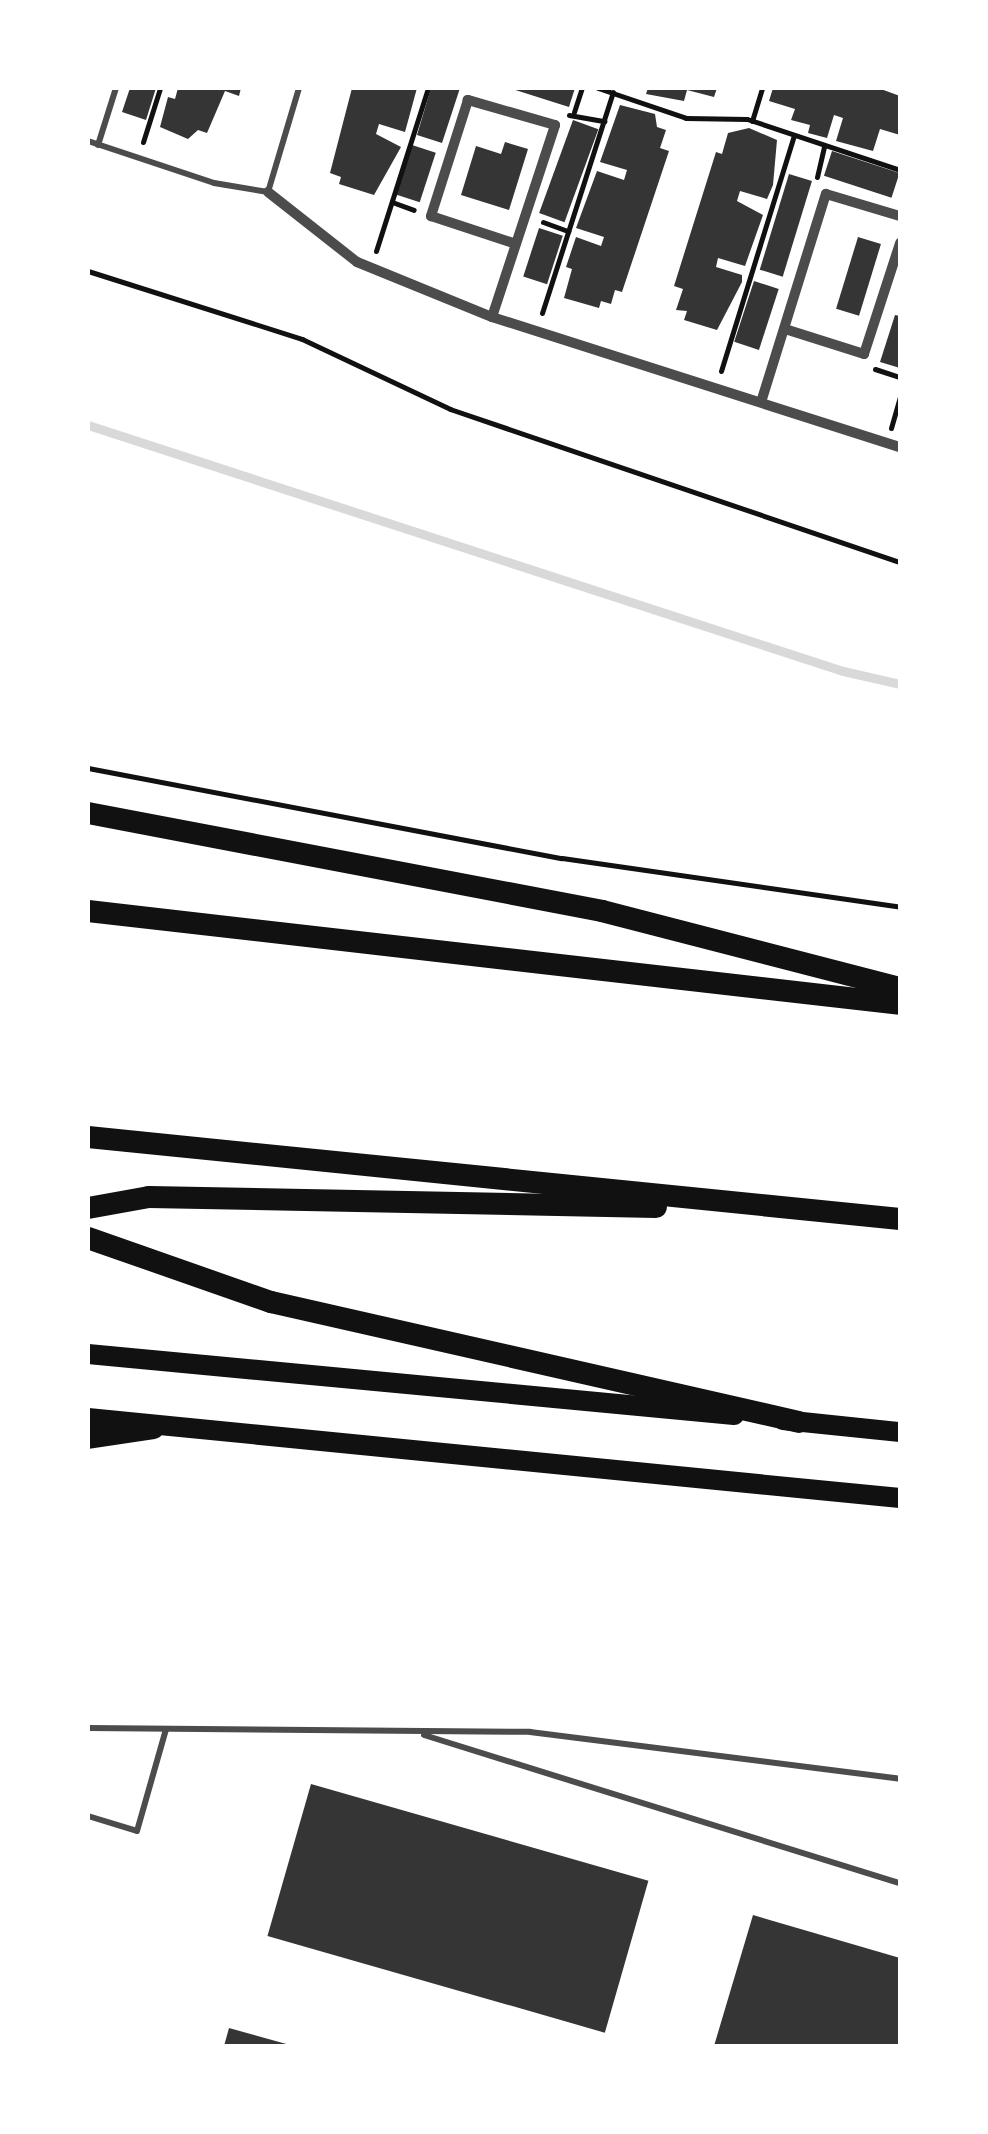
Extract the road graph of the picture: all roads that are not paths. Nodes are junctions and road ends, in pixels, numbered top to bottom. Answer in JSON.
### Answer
{"nodes":[{"id":1,"x":116,"y":88,"type":"edge"},
{"id":2,"x":300,"y":88,"type":"edge"},
{"id":3,"x":88,"y":141,"type":"edge"},
{"id":4,"x":98,"y":144,"type":"junction"},
{"id":5,"x":268,"y":192,"type":"junction"},
{"id":6,"x":900,"y":216,"type":"edge"},
{"id":7,"x":900,"y":243,"type":"edge"},
{"id":8,"x":516,"y":244,"type":"junction"},
{"id":9,"x":492,"y":317,"type":"junction"},
{"id":10,"x":785,"y":329,"type":"junction"},
{"id":11,"x":762,"y":399,"type":"junction"},
{"id":12,"x":900,"y":447,"type":"edge"},
{"id":13,"x":88,"y":812,"type":"edge"},
{"id":14,"x":88,"y":910,"type":"edge"},
{"id":15,"x":900,"y":988,"type":"edge"},
{"id":16,"x":900,"y":1004,"type":"edge"},
{"id":17,"x":88,"y":1137,"type":"edge"},
{"id":18,"x":88,"y":1208,"type":"edge"},
{"id":19,"x":825,"y":1210,"type":"junction"},
{"id":20,"x":900,"y":1219,"type":"edge"},
{"id":21,"x":88,"y":1238,"type":"edge"},
{"id":22,"x":88,"y":1354,"type":"edge"},
{"id":23,"x":88,"y":1418,"type":"edge"},
{"id":24,"x":799,"y":1422,"type":"junction"},
{"id":25,"x":154,"y":1428,"type":"junction"},
{"id":26,"x":900,"y":1432,"type":"edge"},
{"id":27,"x":88,"y":1438,"type":"edge"},
{"id":28,"x":900,"y":1498,"type":"edge"},
{"id":29,"x":88,"y":1728,"type":"edge"},
{"id":30,"x":166,"y":1730,"type":"junction"},
{"id":31,"x":414,"y":1731,"type":"junction"},
{"id":32,"x":900,"y":1779,"type":"edge"},
{"id":33,"x":88,"y":1816,"type":"edge"},
{"id":34,"x":900,"y":1883,"type":"edge"}],
"edges":[{"from":1,"to":4,"type":"lane"},
{"from":2,"to":5,"type":"lane"},
{"from":3,"to":4,"type":"lane"},
{"from":4,"to":5,"type":"lane"},
{"from":5,"to":9,"type":"street"},
{"from":6,"to":10,"type":"street"},
{"from":7,"to":10,"type":"street"},
{"from":8,"to":8,"type":"street"},
{"from":8,"to":9,"type":"street"},
{"from":9,"to":11,"type":"street"},
{"from":10,"to":11,"type":"street"},
{"from":11,"to":12,"type":"street"},
{"from":13,"to":15,"type":"highway"},
{"from":14,"to":16,"type":"highway"},
{"from":17,"to":19,"type":"highway"},
{"from":18,"to":19,"type":"highway"},
{"from":19,"to":20,"type":"highway"},
{"from":21,"to":24,"type":"highway"},
{"from":22,"to":24,"type":"main road"},
{"from":23,"to":25,"type":"main road"},
{"from":24,"to":26,"type":"main road"},
{"from":25,"to":27,"type":"highway"},
{"from":25,"to":28,"type":"main road"},
{"from":29,"to":30,"type":"lane"},
{"from":30,"to":31,"type":"lane"},
{"from":30,"to":33,"type":"lane"},
{"from":31,"to":32,"type":"lane"},
{"from":31,"to":34,"type":"lane"}]}
